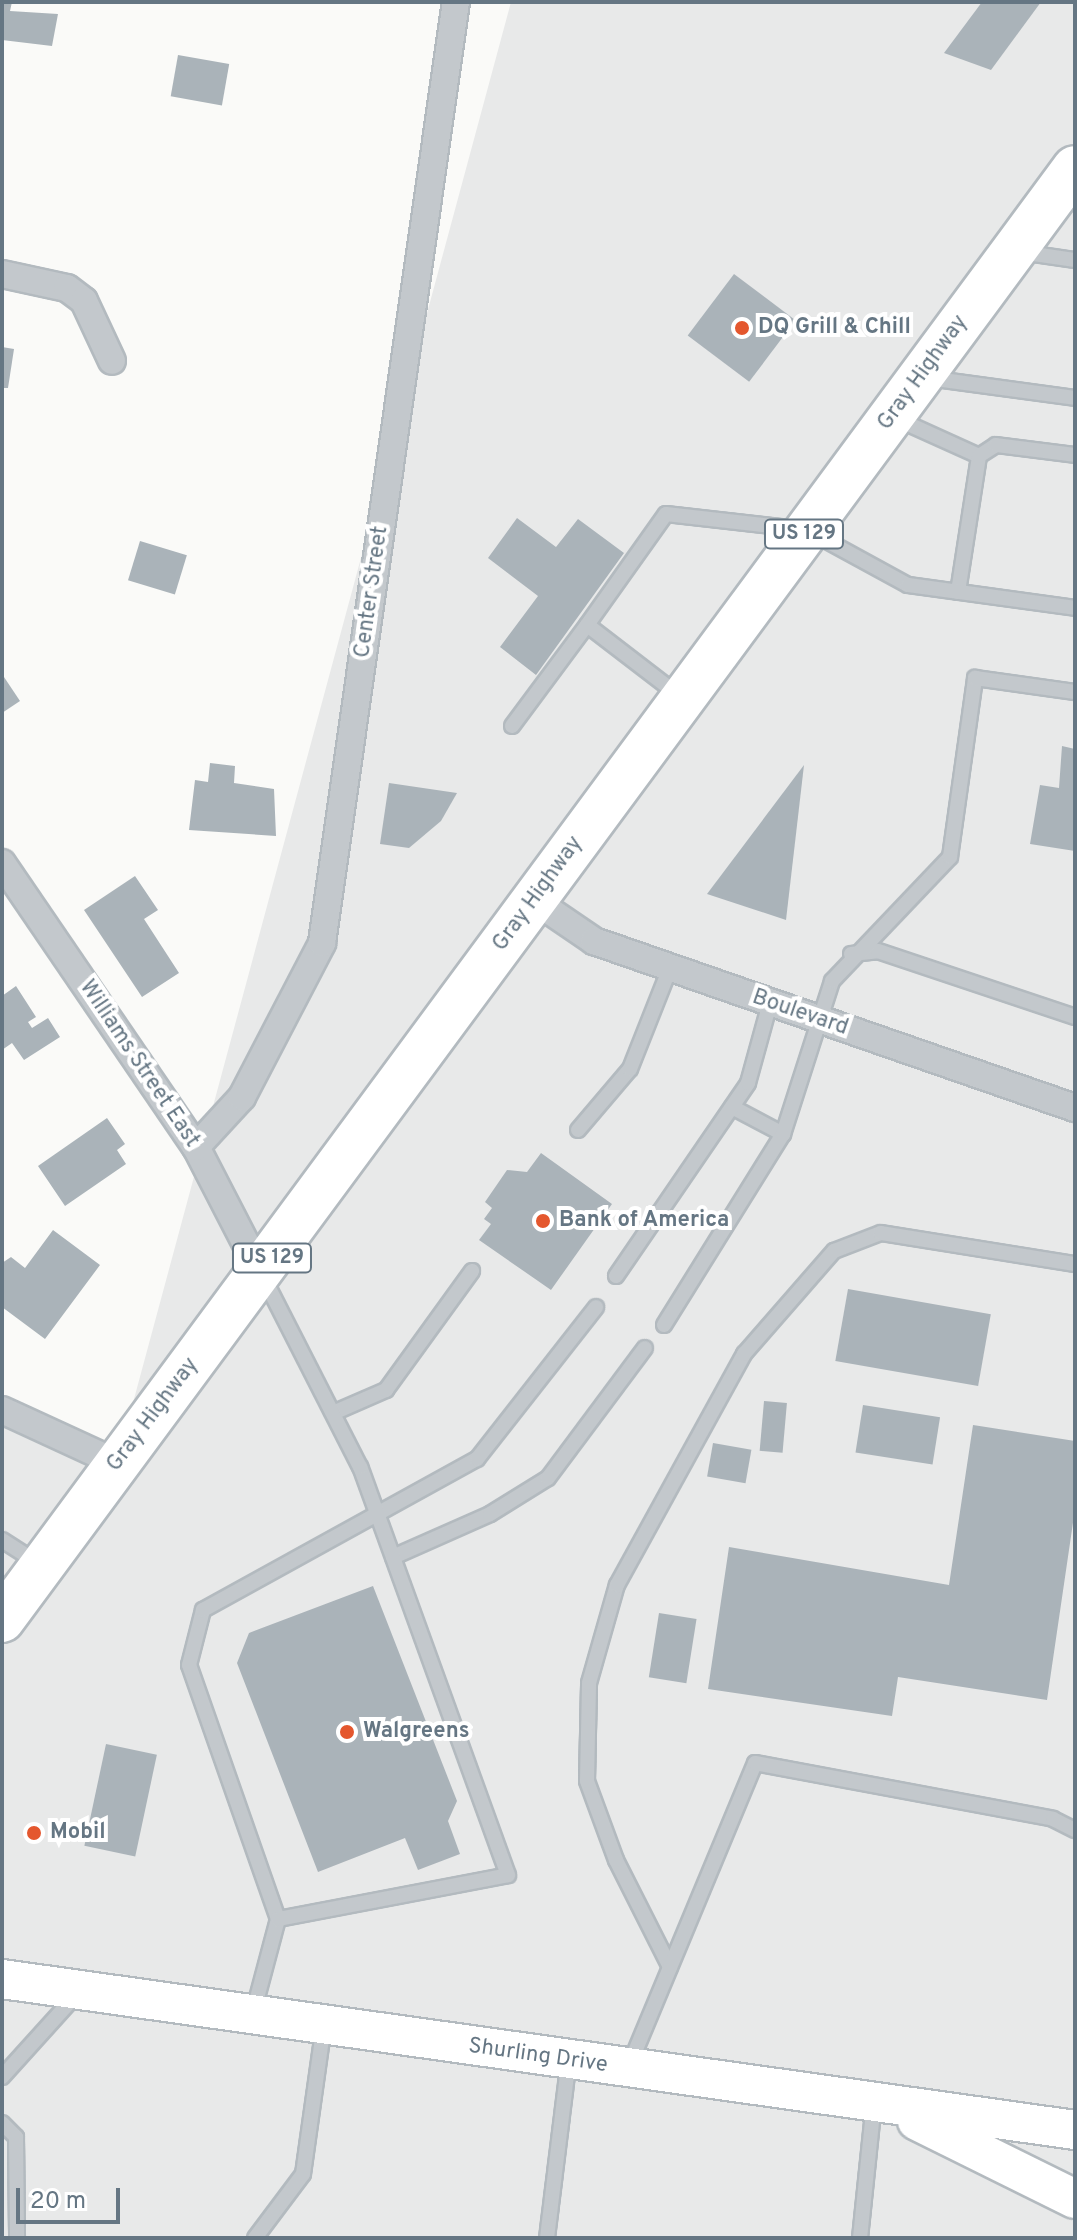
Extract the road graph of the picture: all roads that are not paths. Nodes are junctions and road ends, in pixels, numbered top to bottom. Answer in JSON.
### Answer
{"nodes":[{"id":1,"x":456,"y":2,"type":"edge"},
{"id":2,"x":1075,"y":168,"type":"edge"},
{"id":3,"x":1013,"y":251,"type":"junction"},
{"id":4,"x":1075,"y":260,"type":"edge"},
{"id":5,"x":2,"y":274,"type":"edge"},
{"id":6,"x":112,"y":361,"type":"dead end"},
{"id":7,"x":920,"y":377,"type":"junction"},
{"id":8,"x":1075,"y":398,"type":"edge"},
{"id":9,"x":891,"y":416,"type":"junction"},
{"id":10,"x":1075,"y":455,"type":"edge"},
{"id":11,"x":979,"y":456,"type":"junction"},
{"id":12,"x":807,"y":530,"type":"junction"},
{"id":13,"x":958,"y":592,"type":"junction"},
{"id":14,"x":1075,"y":608,"type":"edge"},
{"id":15,"x":587,"y":625,"type":"junction"},
{"id":16,"x":1075,"y":692,"type":"edge"},
{"id":17,"x":683,"y":698,"type":"junction"},
{"id":18,"x":512,"y":726,"type":"dead end"},
{"id":19,"x":2,"y":863,"type":"edge"},
{"id":20,"x":534,"y":900,"type":"junction"},
{"id":21,"x":851,"y":954,"type":"junction"},
{"id":22,"x":670,"y":968,"type":"junction"},
{"id":23,"x":770,"y":1003,"type":"junction"},
{"id":24,"x":1075,"y":1017,"type":"edge"},
{"id":25,"x":820,"y":1020,"type":"junction"},
{"id":26,"x":732,"y":1107,"type":"junction"},
{"id":27,"x":1075,"y":1108,"type":"edge"},
{"id":28,"x":578,"y":1130,"type":"dead end"},
{"id":29,"x":783,"y":1134,"type":"junction"},
{"id":30,"x":196,"y":1147,"type":"junction"},
{"id":31,"x":1075,"y":1264,"type":"edge"},
{"id":32,"x":472,"y":1271,"type":"dead end"},
{"id":33,"x":261,"y":1273,"type":"junction"},
{"id":34,"x":616,"y":1276,"type":"dead end"},
{"id":35,"x":596,"y":1307,"type":"dead end"},
{"id":36,"x":664,"y":1325,"type":"dead end"},
{"id":37,"x":645,"y":1348,"type":"dead end"},
{"id":38,"x":2,"y":1410,"type":"edge"},
{"id":39,"x":333,"y":1413,"type":"junction"},
{"id":40,"x":117,"y":1463,"type":"junction"},
{"id":41,"x":378,"y":1518,"type":"junction"},
{"id":42,"x":2,"y":1540,"type":"edge"},
{"id":43,"x":393,"y":1557,"type":"junction"},
{"id":44,"x":42,"y":1565,"type":"junction"},
{"id":45,"x":2,"y":1620,"type":"edge"},
{"id":46,"x":1075,"y":1830,"type":"edge"},
{"id":47,"x":278,"y":1919,"type":"junction"},
{"id":48,"x":670,"y":1967,"type":"junction"},
{"id":49,"x":2,"y":1979,"type":"edge"},
{"id":50,"x":81,"y":1991,"type":"junction"},
{"id":51,"x":252,"y":2015,"type":"junction"},
{"id":52,"x":324,"y":2025,"type":"junction"},
{"id":53,"x":569,"y":2060,"type":"junction"},
{"id":54,"x":628,"y":2069,"type":"junction"},
{"id":55,"x":2,"y":2077,"type":"edge"},
{"id":56,"x":876,"y":2103,"type":"junction"},
{"id":57,"x":2,"y":2123,"type":"edge"},
{"id":58,"x":1075,"y":2130,"type":"edge"},
{"id":59,"x":1075,"y":2199,"type":"edge"},
{"id":60,"x":17,"y":2238,"type":"edge"},
{"id":61,"x":255,"y":2238,"type":"edge"},
{"id":62,"x":547,"y":2238,"type":"edge"},
{"id":63,"x":860,"y":2238,"type":"edge"}],
"edges":[{"from":1,"to":30,"type":"street","name":"Center Street"},
{"from":2,"to":3,"type":"highway","name":"Gray Highway","number":"US 129"},
{"from":3,"to":4,"type":"lane"},
{"from":3,"to":7,"type":"highway","name":"Gray Highway","number":"US 129"},
{"from":5,"to":6,"type":"street"},
{"from":7,"to":8,"type":"lane"},
{"from":7,"to":9,"type":"highway","name":"Gray Highway","number":"US 129"},
{"from":9,"to":11,"type":"lane"},
{"from":9,"to":12,"type":"highway","name":"Gray Highway","number":"US 129"},
{"from":10,"to":11,"type":"lane"},
{"from":11,"to":13,"type":"lane"},
{"from":12,"to":13,"type":"lane"},
{"from":12,"to":15,"type":"lane"},
{"from":12,"to":17,"type":"highway","name":"Gray Highway","number":"US 129"},
{"from":13,"to":14,"type":"lane"},
{"from":15,"to":17,"type":"lane"},
{"from":15,"to":18,"type":"lane"},
{"from":16,"to":21,"type":"lane"},
{"from":17,"to":20,"type":"highway","name":"Gray Highway","number":"US 129"},
{"from":19,"to":30,"type":"street","name":"Williams Street East"},
{"from":20,"to":22,"type":"street","name":"Boulevard"},
{"from":20,"to":33,"type":"highway","name":"Gray Highway","number":"US 129"},
{"from":21,"to":24,"type":"lane"},
{"from":21,"to":25,"type":"lane"},
{"from":22,"to":23,"type":"street","name":"Boulevard"},
{"from":22,"to":28,"type":"lane"},
{"from":23,"to":25,"type":"street","name":"Boulevard"},
{"from":23,"to":26,"type":"lane"},
{"from":25,"to":27,"type":"street","name":"Boulevard"},
{"from":25,"to":29,"type":"lane"},
{"from":26,"to":29,"type":"lane"},
{"from":26,"to":34,"type":"lane"},
{"from":29,"to":36,"type":"lane"},
{"from":30,"to":33,"type":"street","name":"Williams Street East"},
{"from":31,"to":48,"type":"lane"},
{"from":32,"to":39,"type":"lane"},
{"from":33,"to":39,"type":"lane"},
{"from":33,"to":40,"type":"highway","name":"Gray Highway","number":"US 129"},
{"from":35,"to":41,"type":"lane"},
{"from":37,"to":43,"type":"lane"},
{"from":38,"to":40,"type":"street"},
{"from":39,"to":41,"type":"lane"},
{"from":40,"to":44,"type":"highway","name":"Gray Highway","number":"US 129"},
{"from":41,"to":43,"type":"lane"},
{"from":41,"to":47,"type":"lane"},
{"from":42,"to":44,"type":"lane"},
{"from":43,"to":47,"type":"lane"},
{"from":44,"to":45,"type":"highway","name":"Gray Highway","number":"US 129"},
{"from":46,"to":48,"type":"lane"},
{"from":47,"to":51,"type":"lane"},
{"from":48,"to":54,"type":"lane"},
{"from":49,"to":50,"type":"street","name":"Shurling Drive"},
{"from":50,"to":51,"type":"street","name":"Shurling Drive"},
{"from":50,"to":55,"type":"lane"},
{"from":51,"to":52,"type":"street","name":"Shurling Drive"},
{"from":52,"to":53,"type":"street","name":"Shurling Drive"},
{"from":52,"to":61,"type":"lane"},
{"from":53,"to":54,"type":"street","name":"Shurling Drive"},
{"from":53,"to":62,"type":"lane"},
{"from":54,"to":56,"type":"street","name":"Shurling Drive"},
{"from":56,"to":58,"type":"street","name":"Shurling Drive"},
{"from":56,"to":59,"type":"street"},
{"from":56,"to":63,"type":"lane"},
{"from":57,"to":60,"type":"lane"}]}
